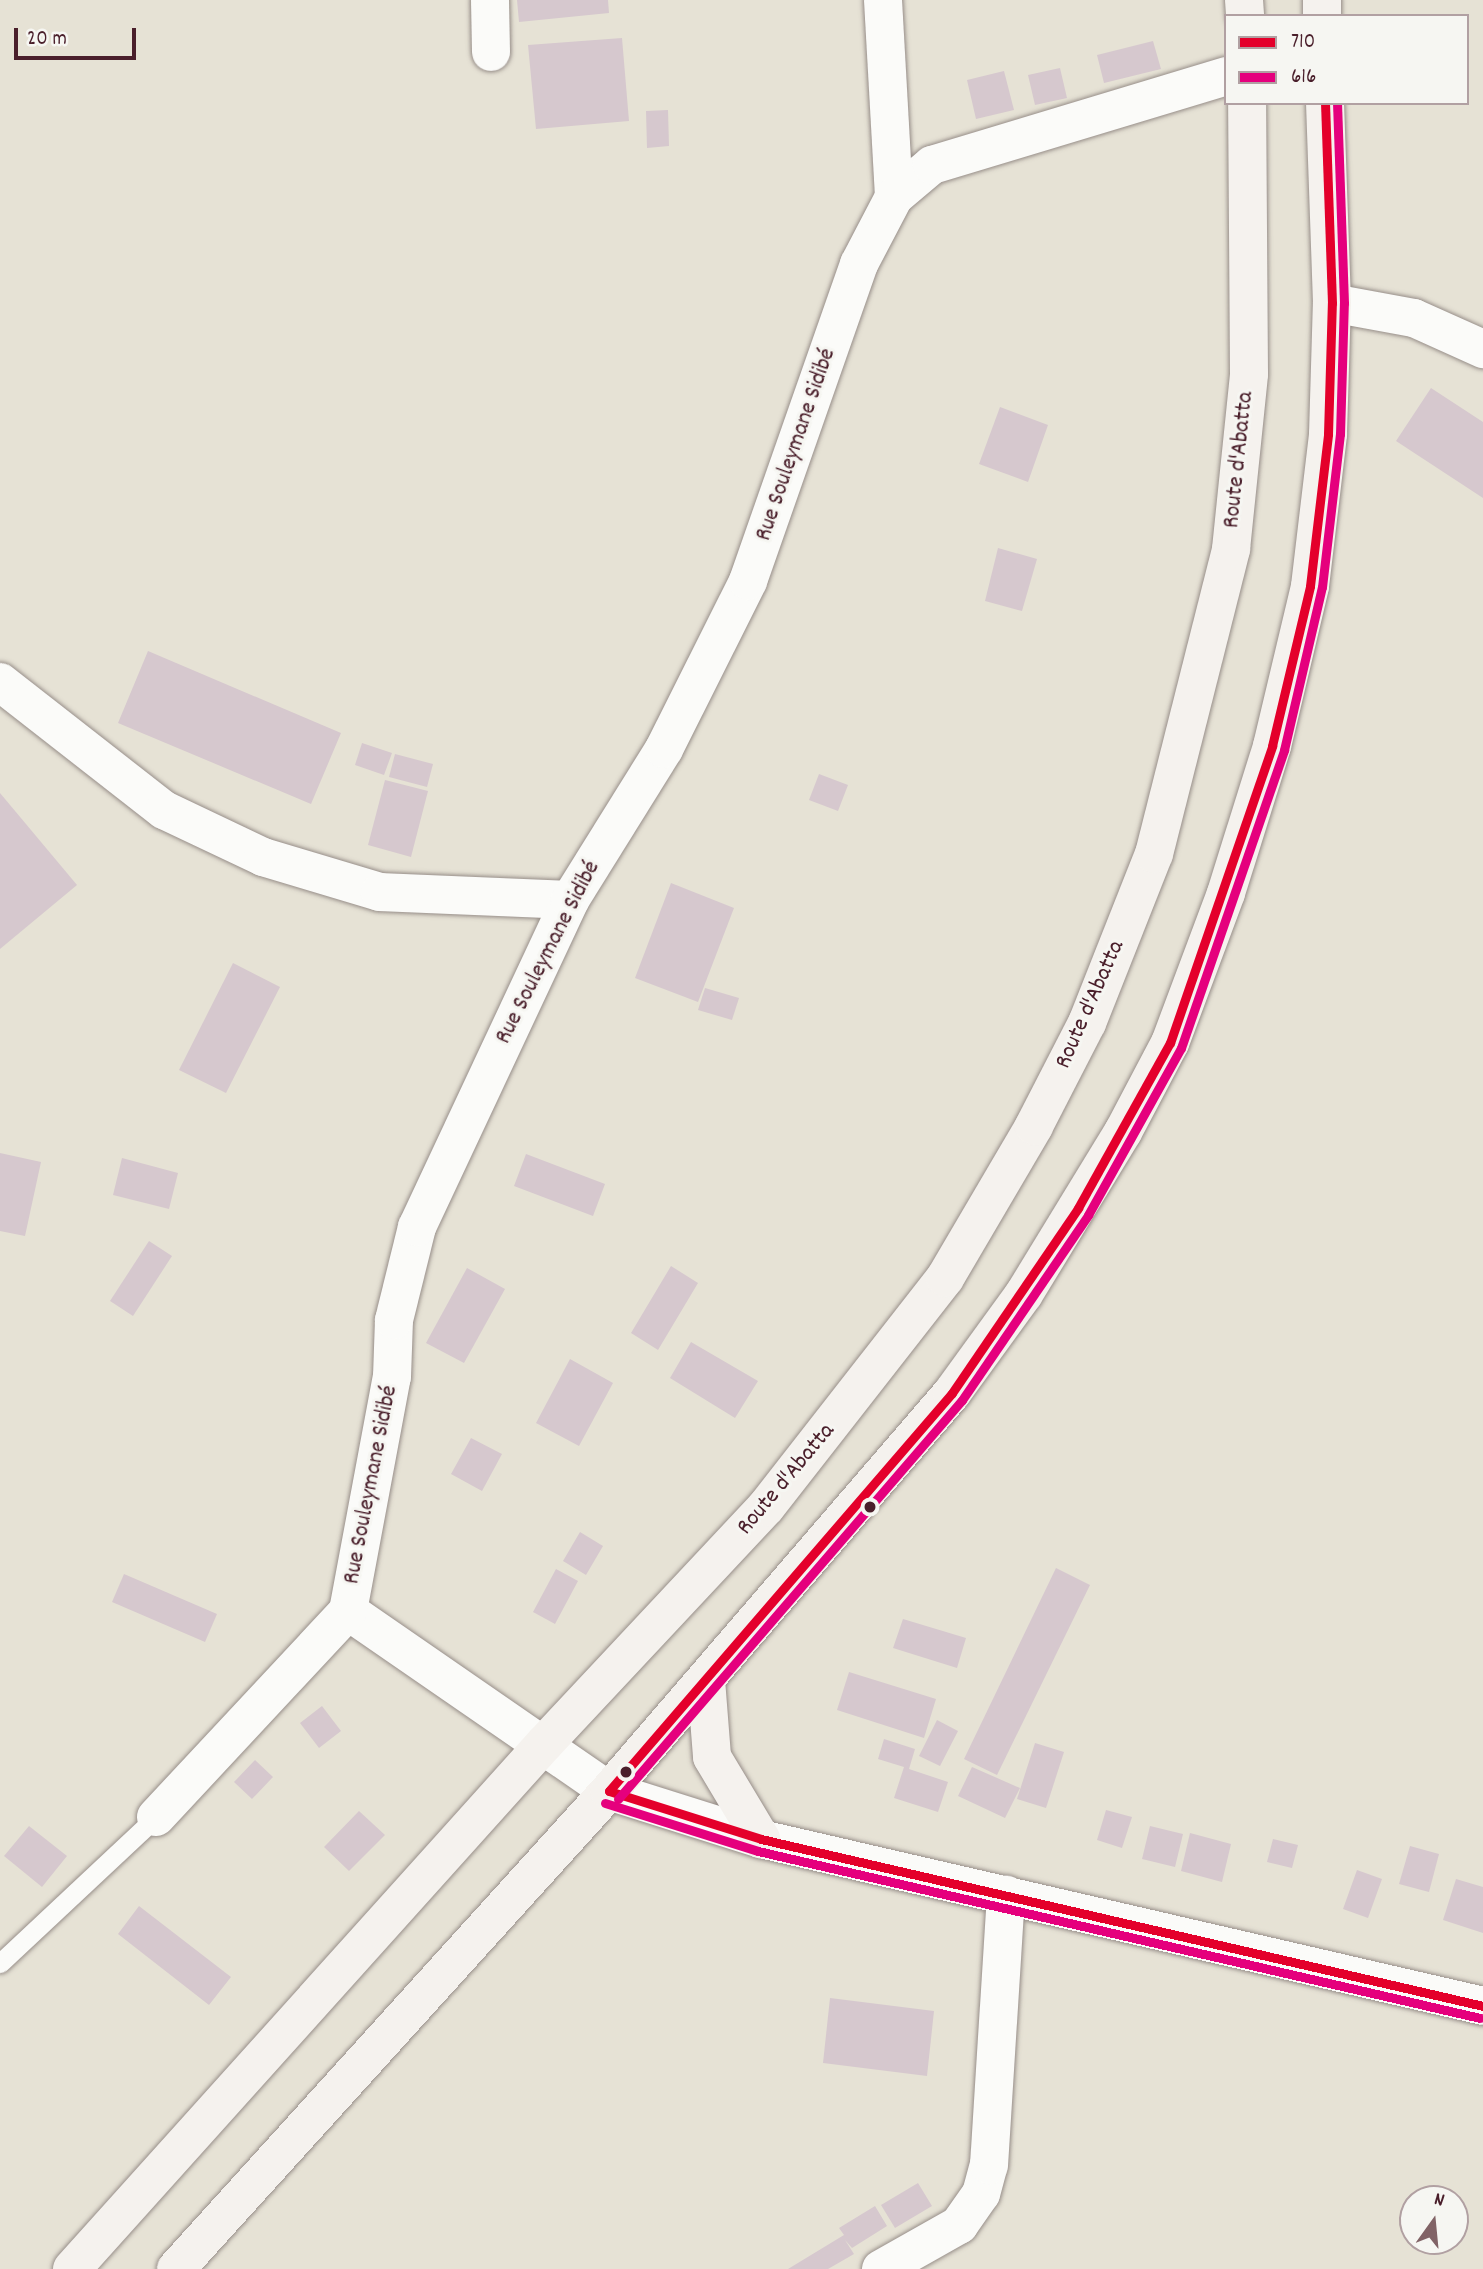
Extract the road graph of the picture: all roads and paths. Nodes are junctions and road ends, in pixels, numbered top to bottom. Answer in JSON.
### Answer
{"nodes":[{"id":1,"x":490,"y":0,"type":"edge"},
{"id":2,"x":883,"y":0,"type":"edge"},
{"id":3,"x":491,"y":52,"type":"dead end"},
{"id":4,"x":1224,"y":77,"type":"edge"},
{"id":5,"x":1247,"y":105,"type":"edge"},
{"id":6,"x":1325,"y":105,"type":"edge"},
{"id":7,"x":894,"y":197,"type":"junction"},
{"id":8,"x":1332,"y":303,"type":"junction"},
{"id":9,"x":1483,"y":349,"type":"edge"},
{"id":10,"x":0,"y":682,"type":"edge"},
{"id":11,"x":570,"y":900,"type":"junction"},
{"id":12,"x":348,"y":1611,"type":"junction"},
{"id":13,"x":706,"y":1680,"type":"junction"},
{"id":14,"x":544,"y":1743,"type":"junction"},
{"id":15,"x":609,"y":1791,"type":"junction"},
{"id":16,"x":156,"y":1817,"type":"joint"},
{"id":17,"x":761,"y":1839,"type":"junction"},
{"id":18,"x":1006,"y":1895,"type":"junction"},
{"id":19,"x":0,"y":1963,"type":"edge"},
{"id":20,"x":1483,"y":2007,"type":"edge"},
{"id":21,"x":72,"y":2269,"type":"edge"},
{"id":22,"x":176,"y":2269,"type":"edge"},
{"id":23,"x":881,"y":2269,"type":"edge"}],
"edges":[{"from":1,"to":3,"type":"street"},
{"from":2,"to":7,"type":"street"},
{"from":4,"to":7,"type":"street","name":"Rue Souleymane Sidibé"},
{"from":5,"to":14,"type":"street","name":"Route d'Abatta"},
{"from":6,"to":8,"type":"street"},
{"from":7,"to":11,"type":"street","name":"Rue Souleymane Sidibé"},
{"from":8,"to":9,"type":"street"},
{"from":8,"to":13,"type":"street"},
{"from":10,"to":11,"type":"street"},
{"from":11,"to":12,"type":"street","name":"Rue Souleymane Sidibé"},
{"from":12,"to":14,"type":"street"},
{"from":12,"to":16,"type":"street","name":"Rue Souleymane Sidibé"},
{"from":13,"to":15,"type":"street"},
{"from":13,"to":17,"type":"street"},
{"from":14,"to":15,"type":"street"},
{"from":14,"to":21,"type":"street","name":"Route d'Abatta"},
{"from":15,"to":17,"type":"street"},
{"from":15,"to":22,"type":"street"},
{"from":16,"to":19,"type":"lane","name":"Rue Souleymane Sidibé"},
{"from":17,"to":18,"type":"street"},
{"from":18,"to":20,"type":"street"},
{"from":18,"to":23,"type":"street"}]}
